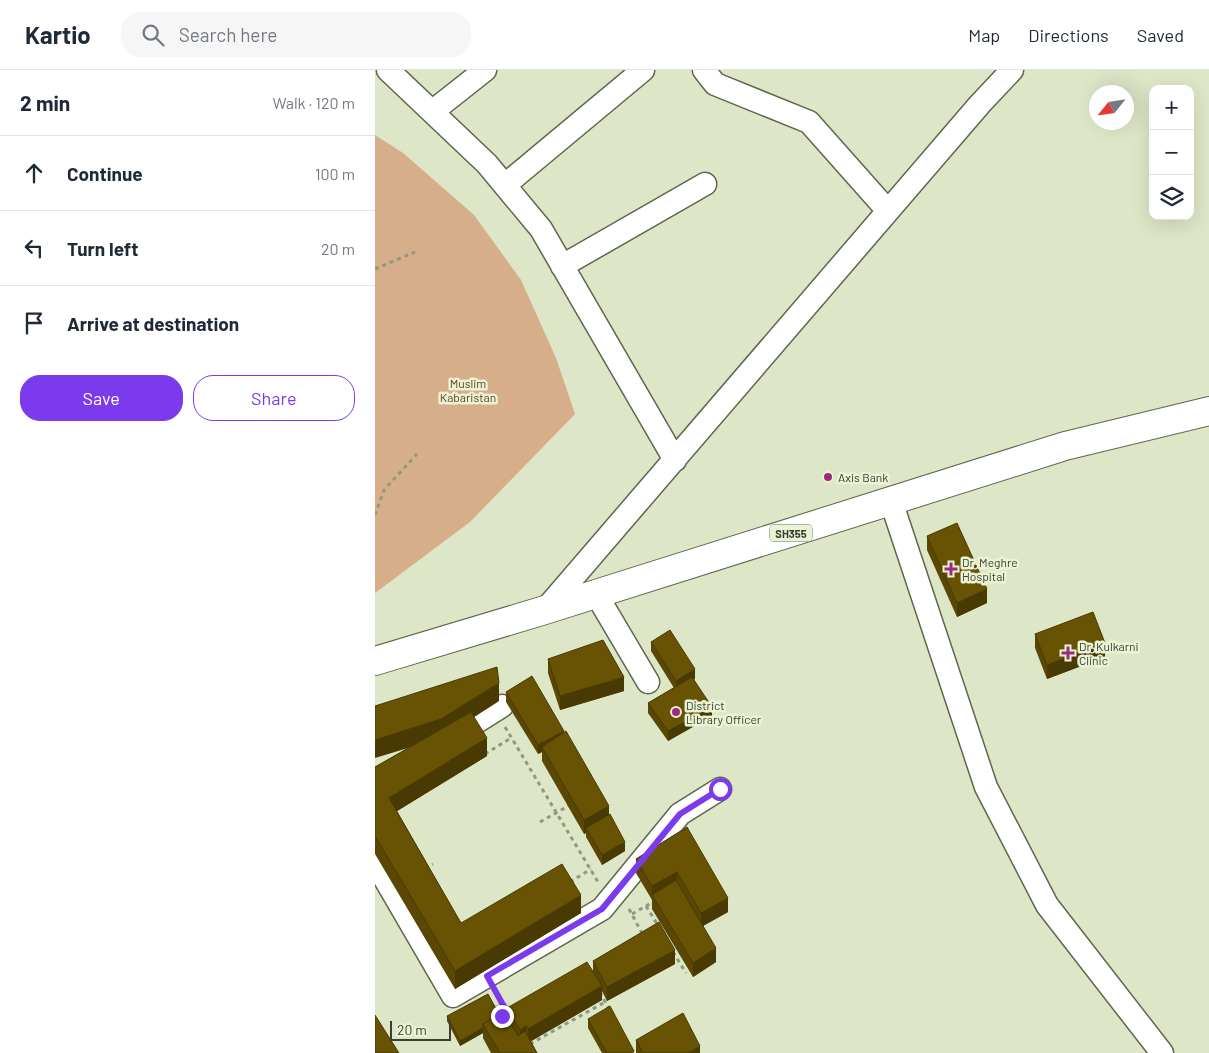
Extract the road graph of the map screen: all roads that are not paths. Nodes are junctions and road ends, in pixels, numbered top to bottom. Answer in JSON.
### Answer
{"nodes":[{"id":1,"x":388,"y":70,"type":"edge"},
{"id":2,"x":485,"y":70,"type":"edge"},
{"id":3,"x":643,"y":70,"type":"edge"},
{"id":4,"x":704,"y":70,"type":"edge"},
{"id":5,"x":1012,"y":70,"type":"edge"},
{"id":6,"x":433,"y":111,"type":"junction"},
{"id":7,"x":705,"y":184,"type":"dead end"},
{"id":8,"x":505,"y":185,"type":"junction"},
{"id":9,"x":888,"y":211,"type":"junction"},
{"id":10,"x":562,"y":266,"type":"junction"},
{"id":11,"x":1209,"y":411,"type":"edge"},
{"id":12,"x":675,"y":460,"type":"junction"},
{"id":13,"x":891,"y":501,"type":"junction"},
{"id":14,"x":596,"y":594,"type":"junction"},
{"id":15,"x":545,"y":610,"type":"junction"},
{"id":16,"x":375,"y":661,"type":"edge"},
{"id":17,"x":648,"y":682,"type":"dead end"},
{"id":18,"x":499,"y":708,"type":"road end"},
{"id":19,"x":435,"y":744,"type":"edge"},
{"id":20,"x":720,"y":789,"type":"dead end"},
{"id":21,"x":375,"y":862,"type":"edge"},
{"id":22,"x":1162,"y":1053,"type":"edge"}],
"edges":[{"from":1,"to":6,"type":"street"},
{"from":2,"to":6,"type":"street"},
{"from":3,"to":8,"type":"street"},
{"from":4,"to":9,"type":"street"},
{"from":5,"to":9,"type":"street"},
{"from":6,"to":8,"type":"street"},
{"from":7,"to":10,"type":"street"},
{"from":8,"to":10,"type":"street"},
{"from":9,"to":12,"type":"street"},
{"from":10,"to":12,"type":"street"},
{"from":11,"to":13,"type":"main road","number":"SH355"},
{"from":12,"to":15,"type":"street"},
{"from":13,"to":14,"type":"main road","number":"SH355"},
{"from":13,"to":22,"type":"street"},
{"from":14,"to":15,"type":"main road","number":"SH355"},
{"from":14,"to":17,"type":"street"},
{"from":15,"to":16,"type":"main road","number":"SH355"},
{"from":18,"to":19,"type":"street"},
{"from":20,"to":21,"type":"street"}]}
